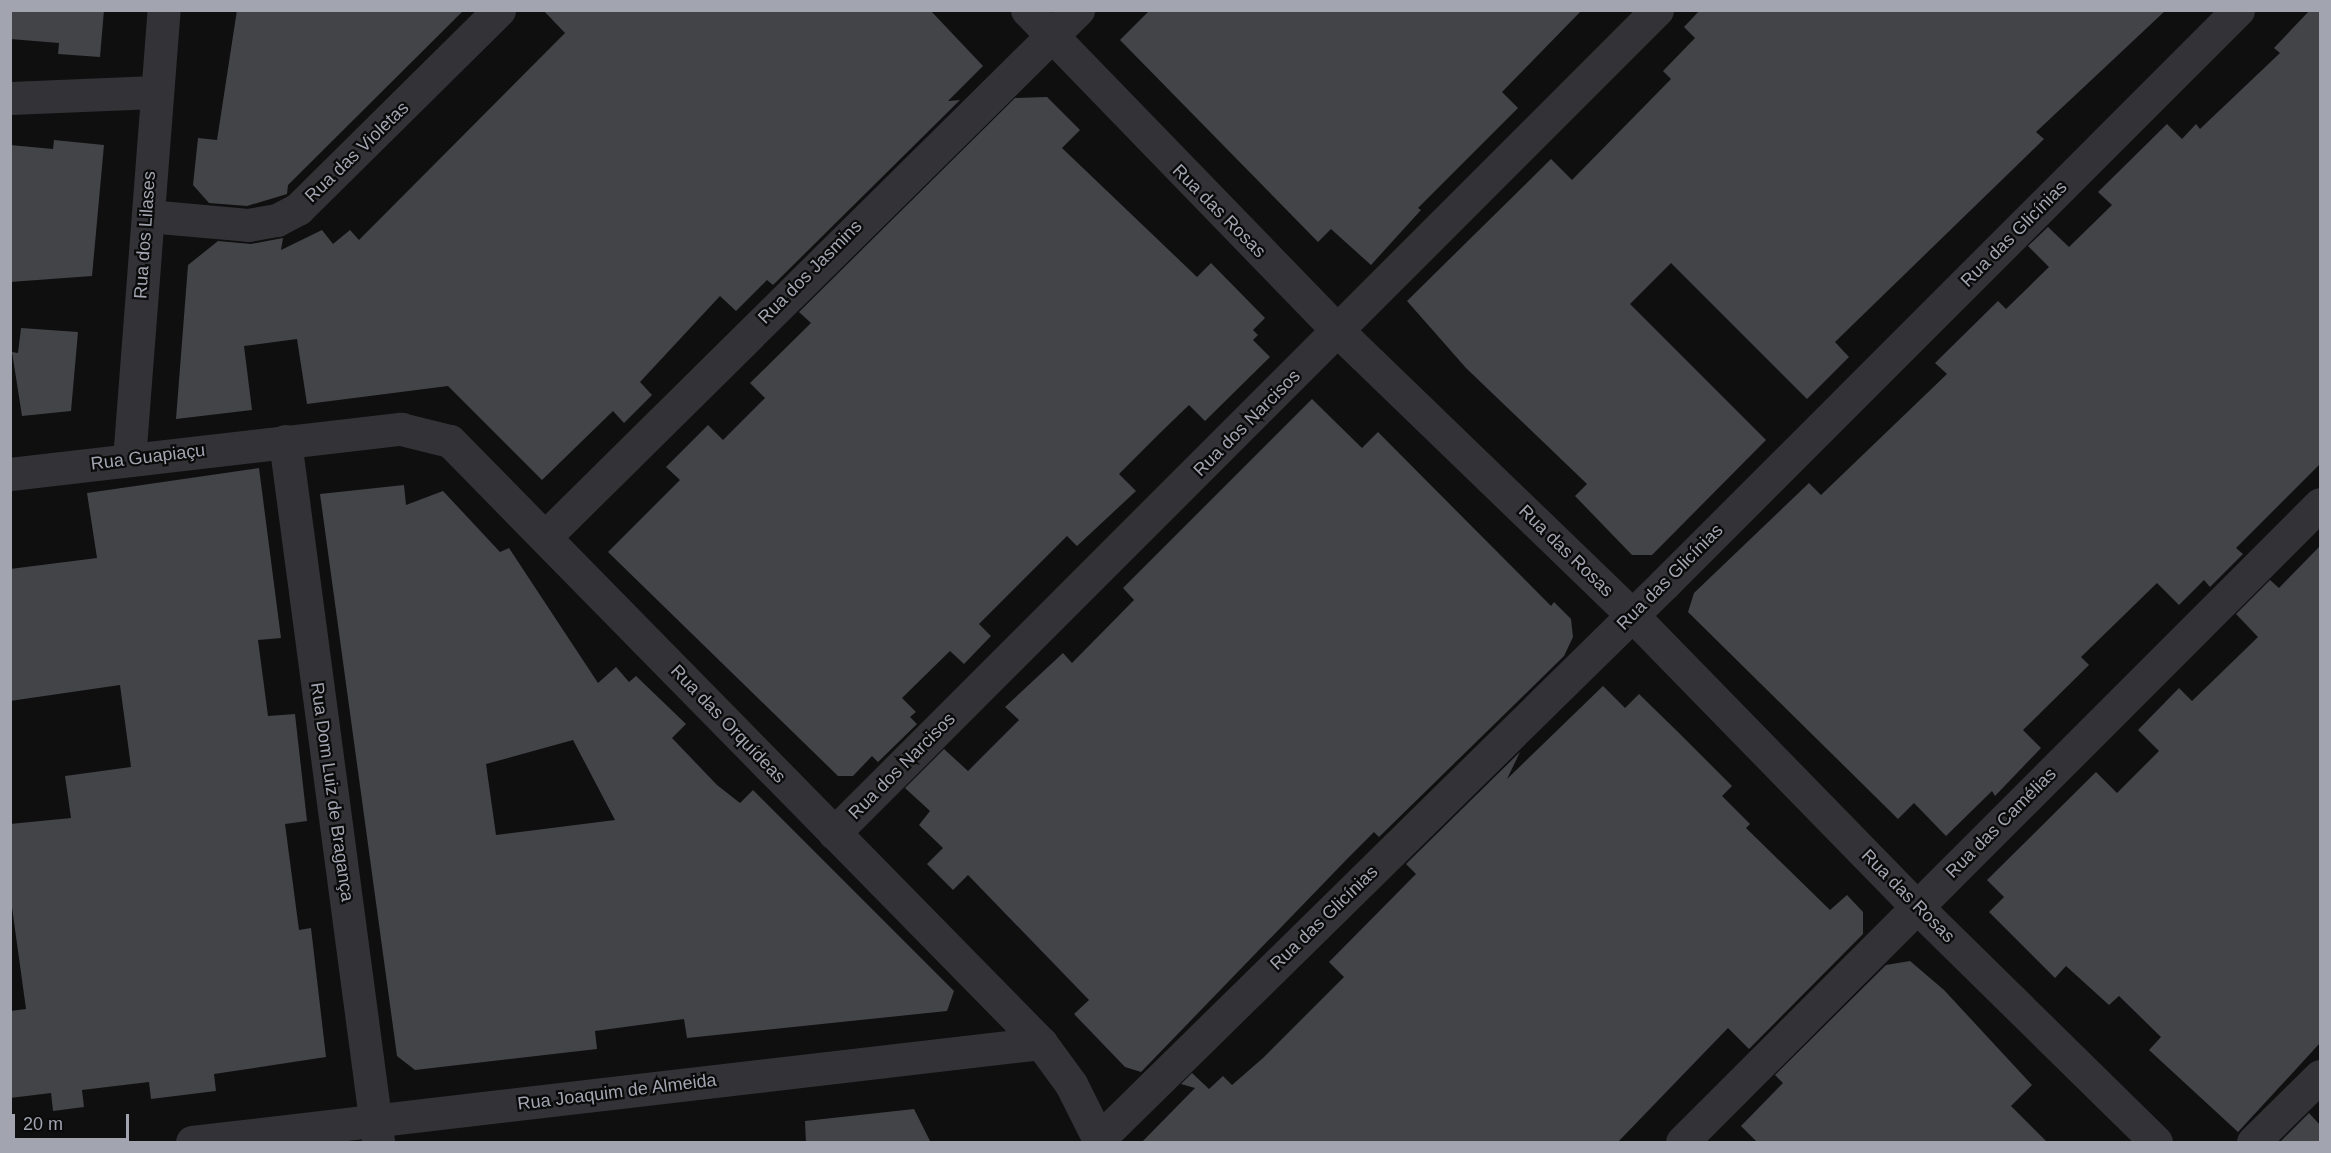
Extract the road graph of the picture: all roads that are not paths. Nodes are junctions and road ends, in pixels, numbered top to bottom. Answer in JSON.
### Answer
{"nodes":[{"id":1,"x":164,"y":10,"type":"edge"},
{"id":2,"x":499,"y":10,"type":"edge"},
{"id":3,"x":1027,"y":10,"type":"edge"},
{"id":4,"x":1078,"y":10,"type":"edge"},
{"id":5,"x":1657,"y":10,"type":"edge"},
{"id":6,"x":2238,"y":10,"type":"edge"},
{"id":7,"x":1052,"y":35,"type":"junction"},
{"id":8,"x":155,"y":92,"type":"junction"},
{"id":9,"x":10,"y":98,"type":"edge"},
{"id":10,"x":148,"y":216,"type":"junction"},
{"id":11,"x":1338,"y":332,"type":"junction"},
{"id":12,"x":285,"y":441,"type":"junction"},
{"id":13,"x":129,"y":460,"type":"junction"},
{"id":14,"x":10,"y":474,"type":"edge"},
{"id":15,"x":2320,"y":504,"type":"edge"},
{"id":16,"x":545,"y":537,"type":"junction"},
{"id":17,"x":1632,"y":615,"type":"junction"},
{"id":18,"x":834,"y":833,"type":"junction"},
{"id":19,"x":1917,"y":907,"type":"junction"},
{"id":20,"x":1041,"y":1043,"type":"junction"},
{"id":21,"x":2320,"y":1076,"type":"edge"},
{"id":22,"x":377,"y":1132,"type":"edge"},
{"id":23,"x":1100,"y":1141,"type":"edge"},
{"id":24,"x":192,"y":1143,"type":"edge"},
{"id":25,"x":1682,"y":1143,"type":"edge"},
{"id":26,"x":2156,"y":1143,"type":"edge"},
{"id":27,"x":2253,"y":1143,"type":"edge"}],
"edges":[{"from":1,"to":8,"type":"street","name":"Rua dos Lilases"},
{"from":2,"to":10,"type":"street","name":"Rua das Violetas"},
{"from":3,"to":7,"type":"street","name":"Rua das Rosas"},
{"from":4,"to":7,"type":"street","name":"Rua dos Jasmins"},
{"from":5,"to":11,"type":"street","name":"Rua dos Narcisos"},
{"from":6,"to":17,"type":"street","name":"Rua das Glicínias"},
{"from":7,"to":11,"type":"street","name":"Rua das Rosas"},
{"from":7,"to":16,"type":"street","name":"Rua dos Jasmins"},
{"from":8,"to":9,"type":"street"},
{"from":8,"to":10,"type":"street","name":"Rua dos Lilases"},
{"from":10,"to":13,"type":"street","name":"Rua dos Lilases"},
{"from":11,"to":17,"type":"street","name":"Rua das Rosas"},
{"from":11,"to":18,"type":"street","name":"Rua dos Narcisos"},
{"from":12,"to":13,"type":"street","name":"Rua Guapiaçu"},
{"from":12,"to":16,"type":"street","name":"Rua das Orquídeas"},
{"from":12,"to":22,"type":"street","name":"Rua Dom Luiz de Bragança"},
{"from":13,"to":14,"type":"street","name":"Rua Guapiaçu"},
{"from":15,"to":19,"type":"street","name":"Rua das Camélias"},
{"from":16,"to":18,"type":"street","name":"Rua das Orquídeas"},
{"from":17,"to":19,"type":"street","name":"Rua das Rosas"},
{"from":17,"to":23,"type":"street","name":"Rua das Glicínias"},
{"from":18,"to":20,"type":"street","name":"Rua das Orquídeas"},
{"from":19,"to":25,"type":"street","name":"Rua das Camélias"},
{"from":19,"to":26,"type":"street","name":"Rua das Rosas"},
{"from":20,"to":22,"type":"street","name":"Rua Joaquim de Almeida"},
{"from":20,"to":23,"type":"street","name":"Rua das Orquídeas"},
{"from":21,"to":27,"type":"street"},
{"from":22,"to":24,"type":"street","name":"Rua Joaquim de Almeida"}]}
